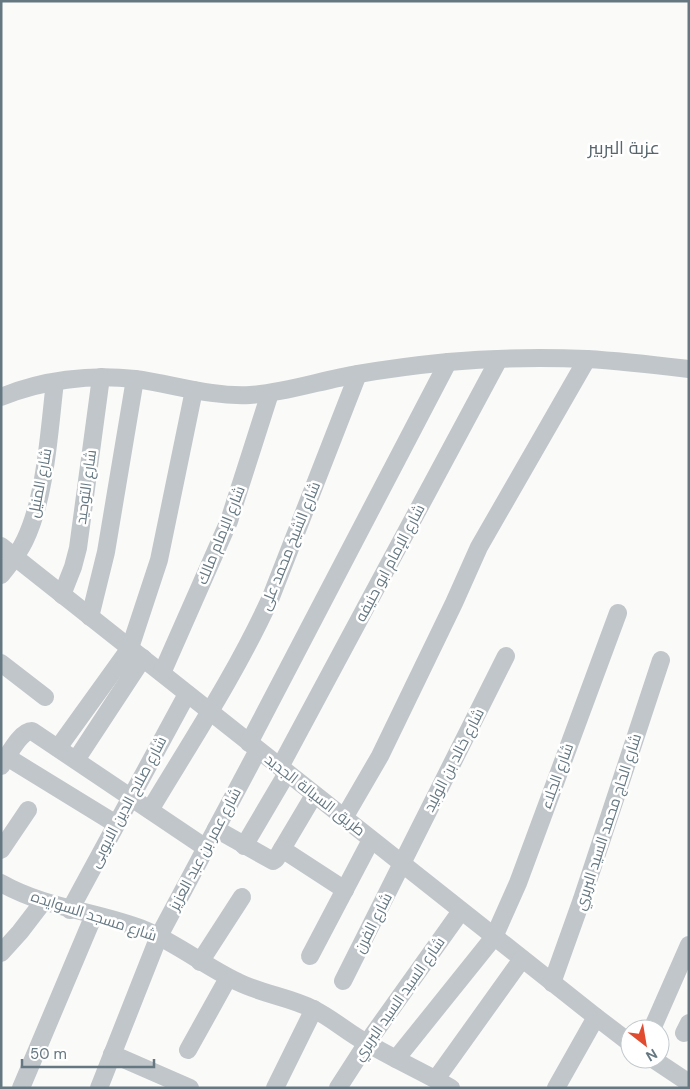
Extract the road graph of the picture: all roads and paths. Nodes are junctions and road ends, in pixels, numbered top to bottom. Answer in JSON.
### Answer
{"nodes":[{"id":1,"x":499,"y":359,"type":"junction"},
{"id":2,"x":587,"y":359,"type":"junction"},
{"id":3,"x":448,"y":362,"type":"junction"},
{"id":4,"x":689,"y":369,"type":"edge"},
{"id":5,"x":358,"y":374,"type":"junction"},
{"id":6,"x":101,"y":378,"type":"junction"},
{"id":7,"x":135,"y":379,"type":"junction"},
{"id":8,"x":55,"y":382,"type":"junction"},
{"id":9,"x":194,"y":390,"type":"junction"},
{"id":10,"x":270,"y":393,"type":"junction"},
{"id":11,"x":1,"y":397,"type":"edge"},
{"id":12,"x":1,"y":546,"type":"edge"},
{"id":13,"x":16,"y":558,"type":"junction"},
{"id":14,"x":1,"y":576,"type":"edge"},
{"id":15,"x":62,"y":595,"type":"junction"},
{"id":16,"x":618,"y":613,"type":"dead end"},
{"id":17,"x":90,"y":617,"type":"junction"},
{"id":18,"x":136,"y":653,"type":"junction"},
{"id":19,"x":506,"y":656,"type":"dead end"},
{"id":20,"x":661,"y":660,"type":"dead end"},
{"id":21,"x":1,"y":664,"type":"edge"},
{"id":22,"x":162,"y":674,"type":"junction"},
{"id":23,"x":187,"y":694,"type":"junction"},
{"id":24,"x":45,"y":697,"type":"dead end"},
{"id":25,"x":210,"y":712,"type":"junction"},
{"id":26,"x":253,"y":746,"type":"junction"},
{"id":27,"x":58,"y":748,"type":"junction"},
{"id":28,"x":76,"y":760,"type":"junction"},
{"id":29,"x":4,"y":761,"type":"edge"},
{"id":30,"x":283,"y":770,"type":"junction"},
{"id":31,"x":314,"y":794,"type":"junction"},
{"id":32,"x":131,"y":797,"type":"junction"},
{"id":33,"x":28,"y":810,"type":"dead end"},
{"id":34,"x":150,"y":810,"type":"junction"},
{"id":35,"x":344,"y":818,"type":"junction"},
{"id":36,"x":116,"y":824,"type":"junction"},
{"id":37,"x":216,"y":830,"type":"junction"},
{"id":38,"x":371,"y":840,"type":"junction"},
{"id":39,"x":244,"y":846,"type":"junction"},
{"id":40,"x":206,"y":848,"type":"junction"},
{"id":41,"x":282,"y":849,"type":"junction"},
{"id":42,"x":1,"y":850,"type":"edge"},
{"id":43,"x":402,"y":864,"type":"junction"},
{"id":44,"x":1,"y":882,"type":"edge"},
{"id":45,"x":345,"y":890,"type":"junction"},
{"id":46,"x":242,"y":897,"type":"dead end"},
{"id":47,"x":43,"y":902,"type":"junction"},
{"id":48,"x":70,"y":910,"type":"junction"},
{"id":49,"x":461,"y":911,"type":"junction"},
{"id":50,"x":94,"y":916,"type":"junction"},
{"id":51,"x":159,"y":936,"type":"junction"},
{"id":52,"x":494,"y":937,"type":"junction"},
{"id":53,"x":688,"y":950,"type":"edge"},
{"id":54,"x":1,"y":953,"type":"edge"},
{"id":55,"x":310,"y":956,"type":"dead end"},
{"id":56,"x":522,"y":959,"type":"junction"},
{"id":57,"x":200,"y":962,"type":"junction"},
{"id":58,"x":228,"y":978,"type":"junction"},
{"id":59,"x":343,"y":981,"type":"dead end"},
{"id":60,"x":552,"y":983,"type":"junction"},
{"id":61,"x":314,"y":1009,"type":"junction"},
{"id":62,"x":596,"y":1018,"type":"junction"},
{"id":63,"x":657,"y":1019,"type":"edge"},
{"id":64,"x":620,"y":1036,"type":"edge"},
{"id":65,"x":367,"y":1043,"type":"junction"},
{"id":66,"x":188,"y":1050,"type":"dead end"},
{"id":67,"x":112,"y":1054,"type":"junction"},
{"id":68,"x":396,"y":1059,"type":"junction"},
{"id":69,"x":667,"y":1069,"type":"edge"},
{"id":70,"x":443,"y":1083,"type":"edge"},
{"id":71,"x":689,"y":1084,"type":"edge"},
{"id":72,"x":182,"y":1086,"type":"edge"},
{"id":73,"x":21,"y":1088,"type":"edge"},
{"id":74,"x":99,"y":1088,"type":"edge"},
{"id":75,"x":275,"y":1088,"type":"edge"},
{"id":76,"x":338,"y":1088,"type":"edge"},
{"id":77,"x":556,"y":1088,"type":"edge"}],
"edges":[{"from":1,"to":2,"type":"street"},
{"from":1,"to":3,"type":"street"},
{"from":1,"to":30,"type":"street","name":"شارع الإمام ابو حنيفه"},
{"from":2,"to":4,"type":"street"},
{"from":2,"to":35,"type":"street"},
{"from":3,"to":5,"type":"street"},
{"from":3,"to":26,"type":"street","name":"شارع عمر بن عبد العزيز"},
{"from":5,"to":10,"type":"street"},
{"from":5,"to":25,"type":"street","name":"شارع الشيخ محمد على"},
{"from":6,"to":7,"type":"street"},
{"from":6,"to":8,"type":"street"},
{"from":6,"to":15,"type":"street","name":"شارع التوحيد"},
{"from":7,"to":9,"type":"street"},
{"from":7,"to":17,"type":"street"},
{"from":8,"to":11,"type":"street"},
{"from":8,"to":13,"type":"street","name":"شارع المنيل"},
{"from":9,"to":10,"type":"street"},
{"from":9,"to":18,"type":"street"},
{"from":10,"to":22,"type":"street","name":"شارع الإمام مالك"},
{"from":12,"to":13,"type":"street","name":"طريق السيالة الجديد"},
{"from":13,"to":14,"type":"street","name":"شارع المنيل"},
{"from":13,"to":15,"type":"street","name":"طريق السيالة الجديد"},
{"from":15,"to":17,"type":"street","name":"طريق السيالة الجديد"},
{"from":16,"to":52,"type":"street","name":"شارع الجلاء"},
{"from":17,"to":18,"type":"street","name":"طريق السيالة الجديد"},
{"from":18,"to":22,"type":"street","name":"طريق السيالة الجديد"},
{"from":18,"to":27,"type":"street"},
{"from":18,"to":28,"type":"street"},
{"from":19,"to":43,"type":"street","name":"شارع خالد بن الوليد"},
{"from":20,"to":60,"type":"street","name":"شارع الحاج محمد السيد البربري"},
{"from":21,"to":24,"type":"street"},
{"from":22,"to":23,"type":"street","name":"طريق السيالة الجديد"},
{"from":23,"to":25,"type":"street","name":"طريق السيالة الجديد"},
{"from":23,"to":32,"type":"street","name":"شارع صلاح الدين الايوبى"},
{"from":25,"to":26,"type":"street","name":"طريق السيالة الجديد"},
{"from":25,"to":34,"type":"street","name":"شارع الشيخ محمد على"},
{"from":26,"to":30,"type":"street","name":"طريق السيالة الجديد"},
{"from":26,"to":37,"type":"street","name":"شارع عمر بن عبد العزيز"},
{"from":27,"to":28,"type":"street"},
{"from":27,"to":29,"type":"street"},
{"from":28,"to":32,"type":"street"},
{"from":29,"to":36,"type":"street"},
{"from":30,"to":31,"type":"street","name":"طريق السيالة الجديد"},
{"from":30,"to":39,"type":"street","name":"شارع الإمام ابو حنيفه"},
{"from":31,"to":35,"type":"street","name":"طريق السيالة الجديد"},
{"from":31,"to":41,"type":"street"},
{"from":32,"to":34,"type":"street"},
{"from":32,"to":36,"type":"street","name":"شارع صلاح الدين الايوبى"},
{"from":33,"to":42,"type":"street"},
{"from":34,"to":40,"type":"street"},
{"from":35,"to":38,"type":"street","name":"طريق السيالة الجديد"},
{"from":36,"to":48,"type":"street","name":"شارع صلاح الدين الايوبى"},
{"from":37,"to":39,"type":"street"},
{"from":37,"to":40,"type":"street","name":"شارع عمر بن عبد العزيز"},
{"from":38,"to":43,"type":"street","name":"طريق السيالة الجديد"},
{"from":38,"to":45,"type":"street"},
{"from":39,"to":41,"type":"street"},
{"from":40,"to":51,"type":"street","name":"شارع عمر بن عبد العزيز"},
{"from":41,"to":45,"type":"street"},
{"from":43,"to":49,"type":"street","name":"طريق السيالة الجديد"},
{"from":43,"to":59,"type":"street","name":"شارع الفرن"},
{"from":44,"to":47,"type":"street","name":"شارع مسجد السوايده"},
{"from":45,"to":55,"type":"street"},
{"from":46,"to":57,"type":"street"},
{"from":47,"to":48,"type":"street","name":"شارع مسجد السوايده"},
{"from":47,"to":54,"type":"street"},
{"from":48,"to":50,"type":"street","name":"شارع مسجد السوايده"},
{"from":49,"to":52,"type":"street","name":"طريق السيالة الجديد"},
{"from":49,"to":65,"type":"street","name":"شارع السيد السيد البربري"},
{"from":50,"to":51,"type":"street","name":"شارع مسجد السوايده"},
{"from":50,"to":73,"type":"street"},
{"from":51,"to":57,"type":"street","name":"شارع مسجد السوايده"},
{"from":51,"to":67,"type":"street","name":"شارع عمر بن عبد العزيز"},
{"from":52,"to":56,"type":"street","name":"طريق السيالة الجديد"},
{"from":52,"to":68,"type":"street","name":"شارع الجلاء"},
{"from":53,"to":63,"type":"street"},
{"from":56,"to":60,"type":"street","name":"طريق السيالة الجديد"},
{"from":56,"to":70,"type":"street"},
{"from":57,"to":58,"type":"street","name":"شارع مسجد السوايده"},
{"from":58,"to":61,"type":"street","name":"شارع مسجد السوايده"},
{"from":58,"to":66,"type":"street"},
{"from":60,"to":62,"type":"street","name":"طريق السيالة الجديد"},
{"from":61,"to":65,"type":"street","name":"شارع مسجد السوايده"},
{"from":61,"to":75,"type":"street"},
{"from":62,"to":64,"type":"street","name":"طريق السيالة الجديد"},
{"from":62,"to":77,"type":"street"},
{"from":65,"to":68,"type":"street","name":"شارع مسجد السوايده"},
{"from":65,"to":76,"type":"street","name":"شارع السيد السيد البربري"},
{"from":67,"to":72,"type":"street"},
{"from":67,"to":74,"type":"street","name":"شارع عمر بن عبد العزيز"},
{"from":68,"to":70,"type":"street","name":"شارع مسجد السوايده"},
{"from":69,"to":71,"type":"street"}]}
